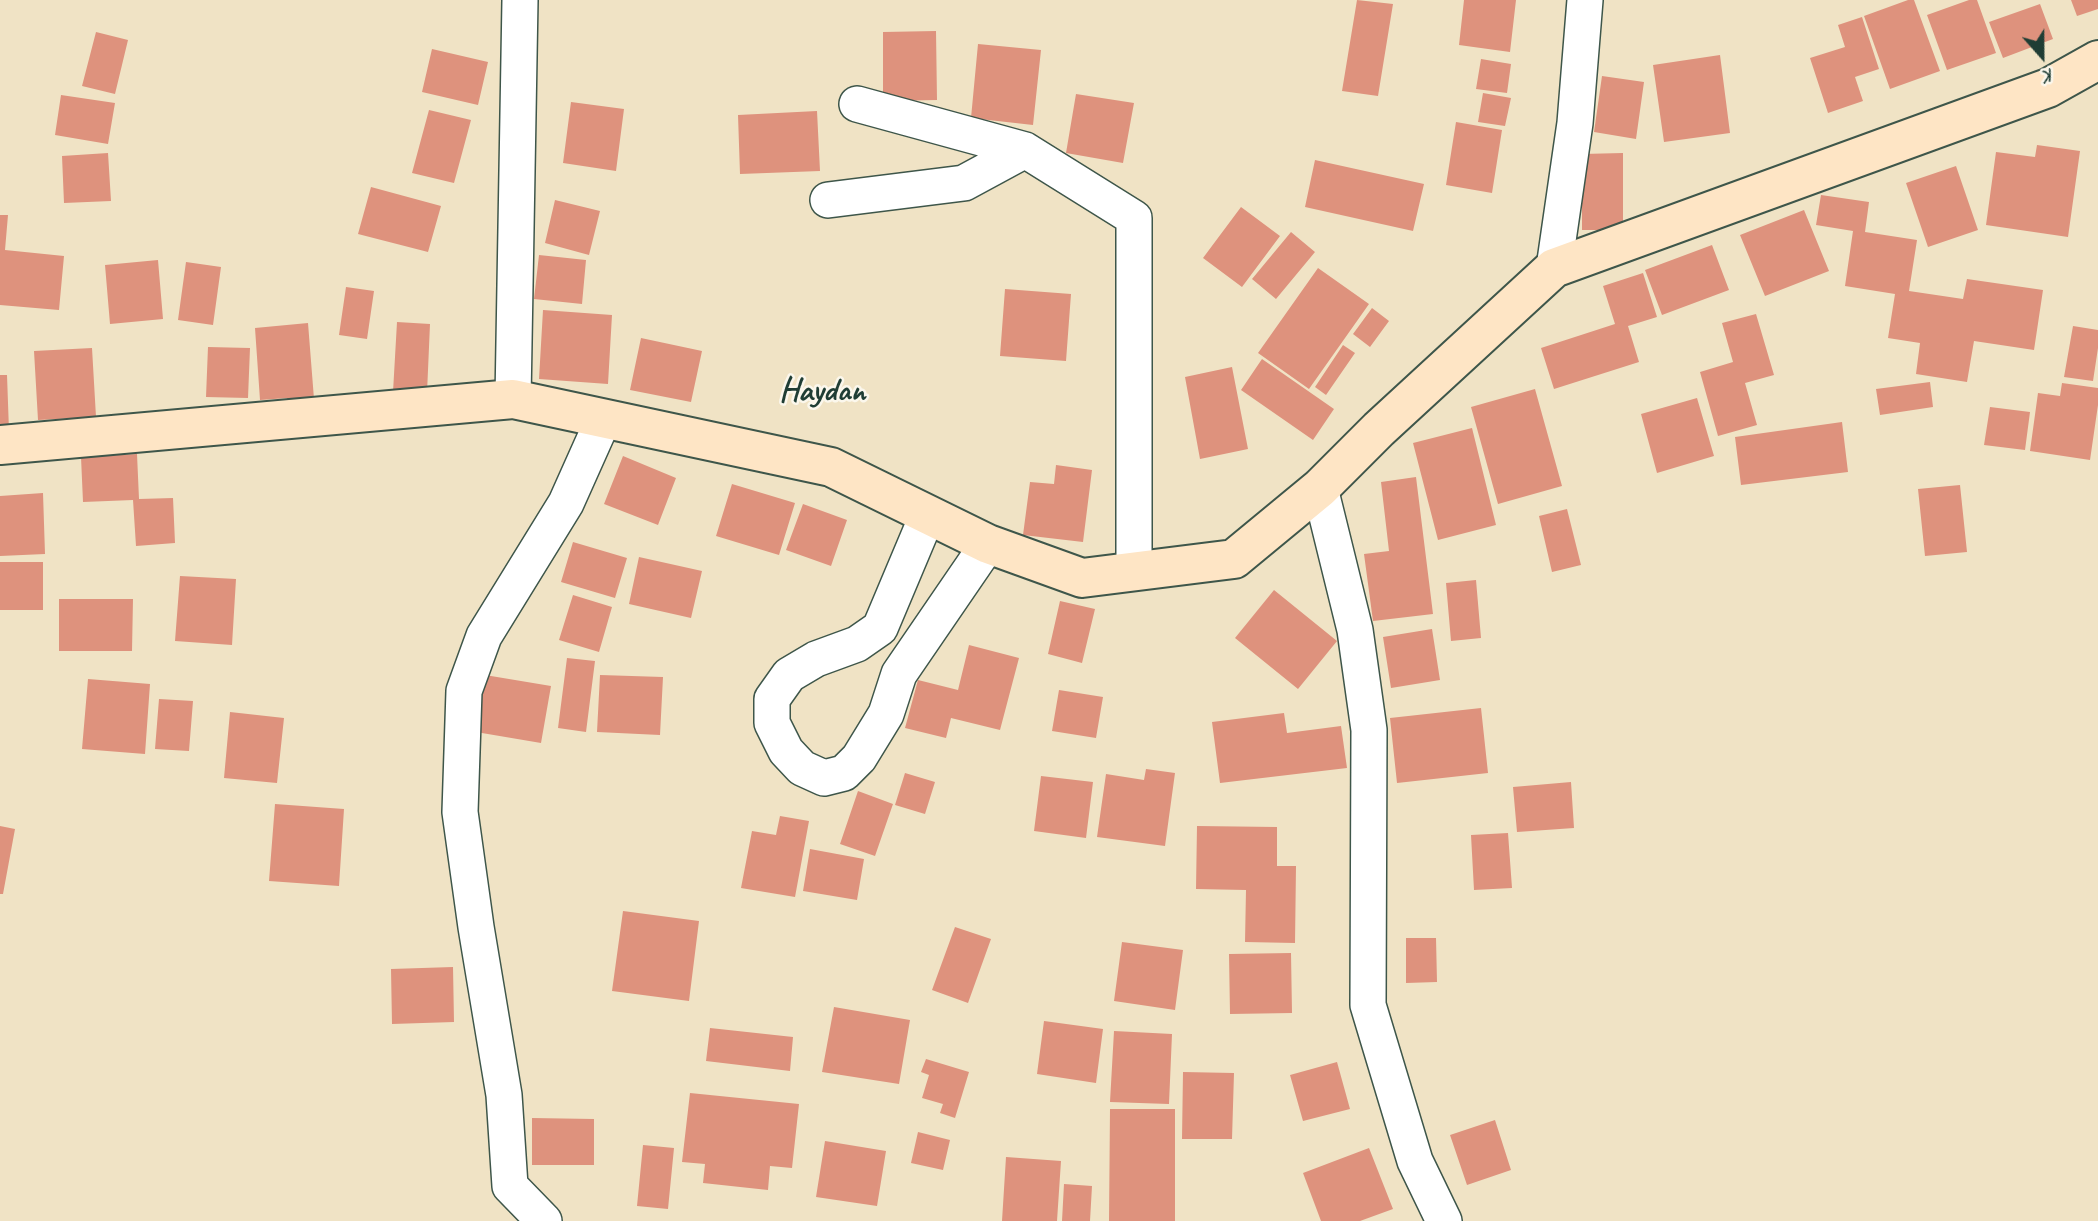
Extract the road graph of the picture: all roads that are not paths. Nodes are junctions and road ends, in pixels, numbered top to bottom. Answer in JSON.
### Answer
{"nodes":[{"id":1,"x":520,"y":0,"type":"edge"},
{"id":2,"x":1585,"y":0,"type":"edge"},
{"id":3,"x":2098,"y":60,"type":"edge"},
{"id":4,"x":857,"y":104,"type":"dead end"},
{"id":5,"x":1025,"y":150,"type":"junction"},
{"id":6,"x":828,"y":200,"type":"dead end"},
{"id":7,"x":1554,"y":268,"type":"junction"},
{"id":8,"x":513,"y":399,"type":"junction"},
{"id":9,"x":604,"y":418,"type":"junction"},
{"id":10,"x":0,"y":444,"type":"edge"},
{"id":11,"x":1320,"y":488,"type":"junction"},
{"id":12,"x":928,"y":514,"type":"junction"},
{"id":13,"x":988,"y":544,"type":"junction"},
{"id":14,"x":1134,"y":572,"type":"junction"},
{"id":15,"x":544,"y":1221,"type":"edge"},
{"id":16,"x":1444,"y":1221,"type":"edge"}],
"edges":[{"from":1,"to":8,"type":"street"},
{"from":2,"to":7,"type":"street"},
{"from":3,"to":7,"type":"street"},
{"from":4,"to":5,"type":"street"},
{"from":5,"to":6,"type":"street"},
{"from":5,"to":14,"type":"street"},
{"from":7,"to":11,"type":"street"},
{"from":8,"to":9,"type":"street"},
{"from":8,"to":10,"type":"street"},
{"from":9,"to":12,"type":"street"},
{"from":9,"to":15,"type":"street"},
{"from":11,"to":14,"type":"street"},
{"from":11,"to":16,"type":"street"},
{"from":12,"to":13,"type":"street"},
{"from":12,"to":13,"type":"street"},
{"from":13,"to":14,"type":"street"}]}
